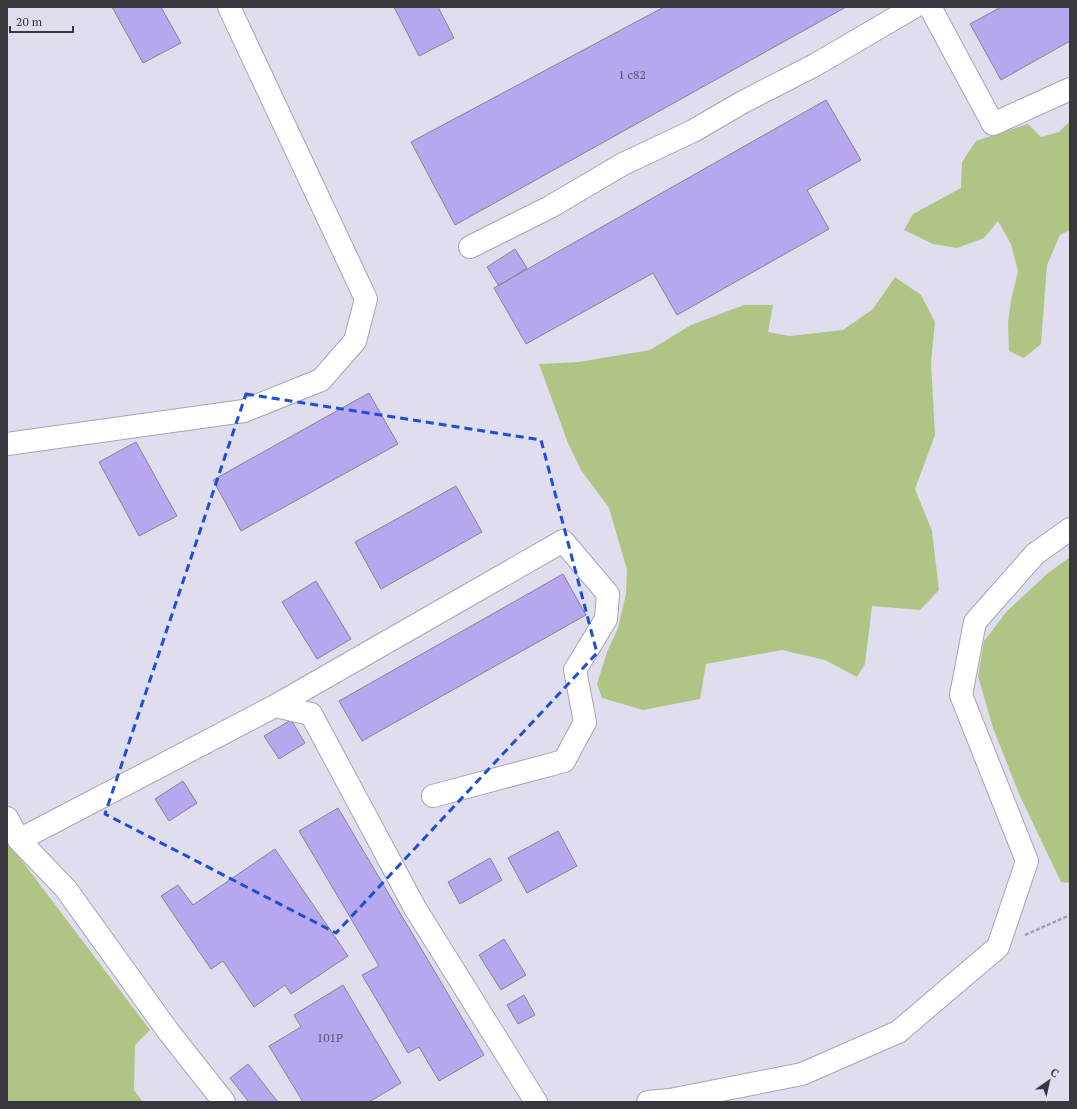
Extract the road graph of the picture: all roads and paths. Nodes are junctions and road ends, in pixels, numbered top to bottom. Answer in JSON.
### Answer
{"nodes":[{"id":1,"x":229,"y":7,"type":"edge"},
{"id":2,"x":914,"y":7,"type":"edge"},
{"id":3,"x":933,"y":12,"type":"edge"},
{"id":4,"x":1070,"y":89,"type":"edge"},
{"id":5,"x":470,"y":247,"type":"dead end"},
{"id":6,"x":7,"y":444,"type":"edge"},
{"id":7,"x":1070,"y":529,"type":"edge"},
{"id":8,"x":275,"y":706,"type":"junction"},
{"id":9,"x":432,"y":796,"type":"dead end"},
{"id":10,"x":7,"y":818,"type":"edge"},
{"id":11,"x":19,"y":840,"type":"junction"},
{"id":12,"x":1070,"y":914,"type":"edge"},
{"id":13,"x":998,"y":947,"type":"junction"},
{"id":14,"x":224,"y":1102,"type":"edge"},
{"id":15,"x":536,"y":1102,"type":"edge"},
{"id":16,"x":648,"y":1102,"type":"edge"}],
"edges":[{"from":1,"to":6,"type":"street"},
{"from":2,"to":5,"type":"street"},
{"from":3,"to":4,"type":"street"},
{"from":7,"to":13,"type":"street"},
{"from":8,"to":9,"type":"street"},
{"from":8,"to":11,"type":"street"},
{"from":8,"to":15,"type":"street"},
{"from":10,"to":11,"type":"street"},
{"from":11,"to":14,"type":"street"},
{"from":12,"to":13,"type":"path"},
{"from":13,"to":16,"type":"street"}]}
